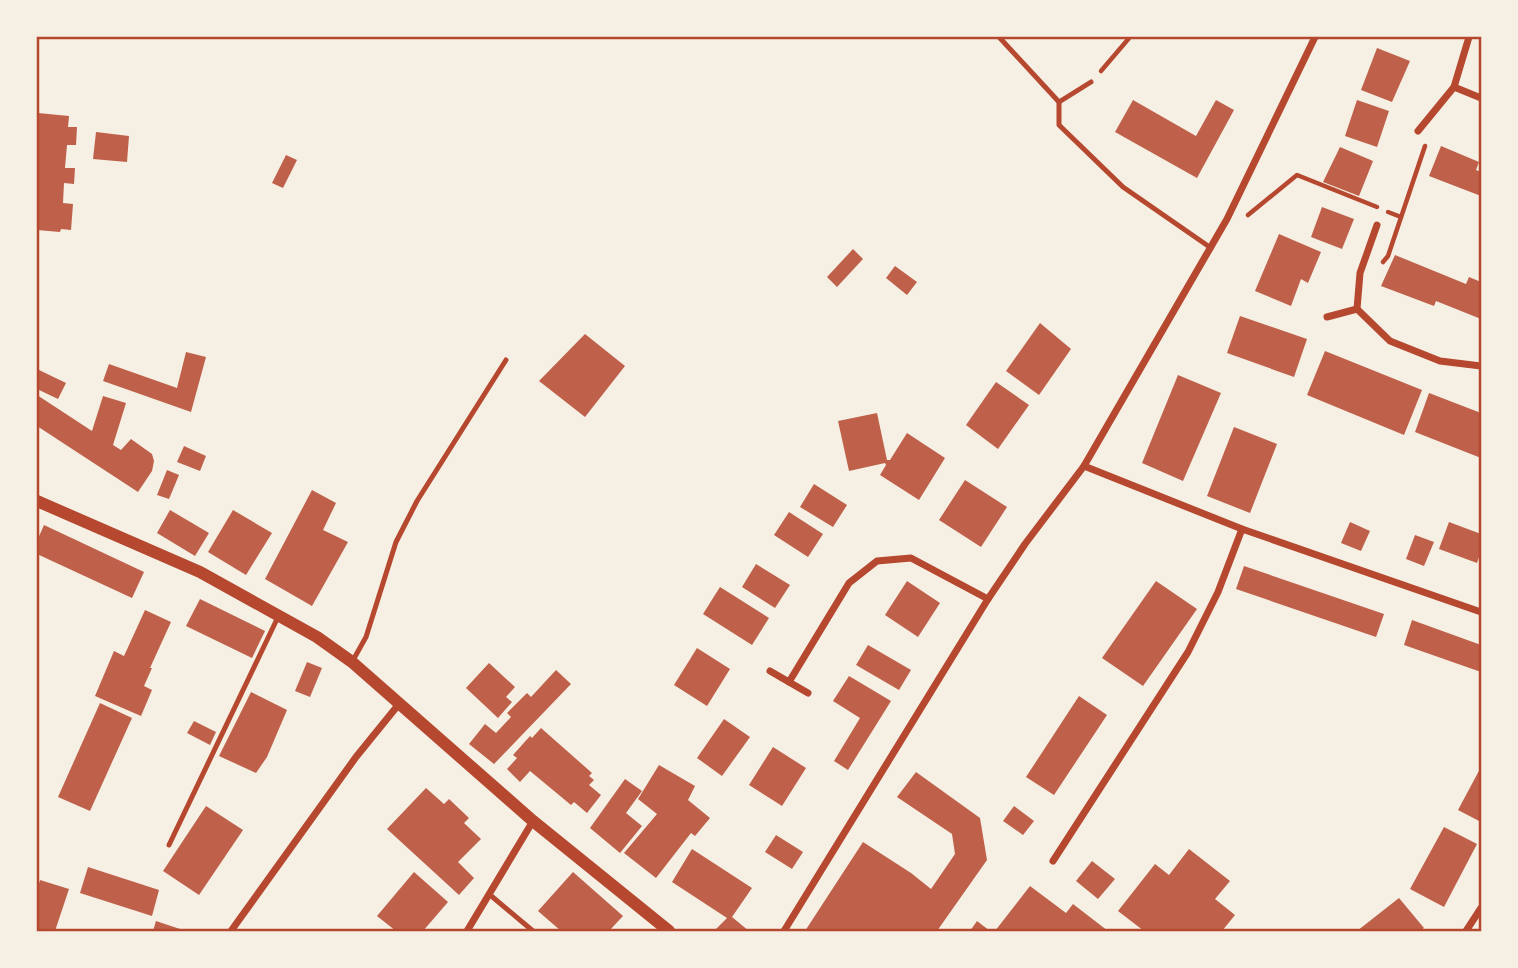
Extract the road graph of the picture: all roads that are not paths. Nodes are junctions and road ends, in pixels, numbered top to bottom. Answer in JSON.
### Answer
{"nodes":[{"id":1,"x":999,"y":37,"type":"edge"},
{"id":2,"x":1315,"y":37,"type":"edge"},
{"id":3,"x":1469,"y":37,"type":"edge"},
{"id":4,"x":1091,"y":82,"type":"road end"},
{"id":5,"x":1454,"y":87,"type":"junction"},
{"id":6,"x":1481,"y":98,"type":"edge"},
{"id":7,"x":1059,"y":102,"type":"junction"},
{"id":8,"x":1418,"y":131,"type":"road end"},
{"id":9,"x":1377,"y":225,"type":"dead end"},
{"id":10,"x":1211,"y":248,"type":"junction"},
{"id":11,"x":1357,"y":309,"type":"junction"},
{"id":12,"x":1327,"y":317,"type":"dead end"},
{"id":13,"x":506,"y":360,"type":"dead end"},
{"id":14,"x":1481,"y":366,"type":"edge"},
{"id":15,"x":1084,"y":466,"type":"junction"},
{"id":16,"x":37,"y":501,"type":"edge"},
{"id":17,"x":1242,"y":529,"type":"junction"},
{"id":18,"x":988,"y":599,"type":"junction"},
{"id":19,"x":1481,"y":612,"type":"edge"},
{"id":20,"x":280,"y":615,"type":"junction"},
{"id":21,"x":352,"y":663,"type":"junction"},
{"id":22,"x":770,"y":671,"type":"dead end"},
{"id":23,"x":789,"y":682,"type":"junction"},
{"id":24,"x":808,"y":694,"type":"dead end"},
{"id":25,"x":399,"y":704,"type":"junction"},
{"id":26,"x":533,"y":821,"type":"junction"},
{"id":27,"x":169,"y":845,"type":"dead end"},
{"id":28,"x":1053,"y":861,"type":"dead end"},
{"id":29,"x":489,"y":894,"type":"junction"},
{"id":30,"x":1481,"y":908,"type":"edge"},
{"id":31,"x":231,"y":931,"type":"edge"},
{"id":32,"x":467,"y":931,"type":"edge"},
{"id":33,"x":533,"y":931,"type":"edge"},
{"id":34,"x":669,"y":931,"type":"edge"},
{"id":35,"x":784,"y":931,"type":"edge"},
{"id":36,"x":1466,"y":931,"type":"edge"}],
"edges":[{"from":1,"to":7,"type":"lane"},
{"from":2,"to":10,"type":"street"},
{"from":3,"to":5,"type":"street"},
{"from":4,"to":7,"type":"lane"},
{"from":5,"to":6,"type":"street"},
{"from":5,"to":8,"type":"street"},
{"from":7,"to":10,"type":"lane"},
{"from":9,"to":11,"type":"street"},
{"from":10,"to":15,"type":"street"},
{"from":11,"to":12,"type":"street"},
{"from":11,"to":14,"type":"street"},
{"from":13,"to":21,"type":"lane"},
{"from":15,"to":17,"type":"street"},
{"from":15,"to":18,"type":"street"},
{"from":16,"to":20,"type":"street"},
{"from":17,"to":19,"type":"street"},
{"from":17,"to":28,"type":"street"},
{"from":18,"to":23,"type":"street"},
{"from":18,"to":35,"type":"street"},
{"from":20,"to":21,"type":"street"},
{"from":20,"to":27,"type":"lane"},
{"from":21,"to":25,"type":"street"},
{"from":22,"to":23,"type":"street"},
{"from":23,"to":24,"type":"street"},
{"from":25,"to":26,"type":"street"},
{"from":25,"to":31,"type":"street"},
{"from":26,"to":29,"type":"street"},
{"from":26,"to":34,"type":"street"},
{"from":29,"to":32,"type":"street"},
{"from":29,"to":33,"type":"lane"},
{"from":30,"to":36,"type":"street"}]}
